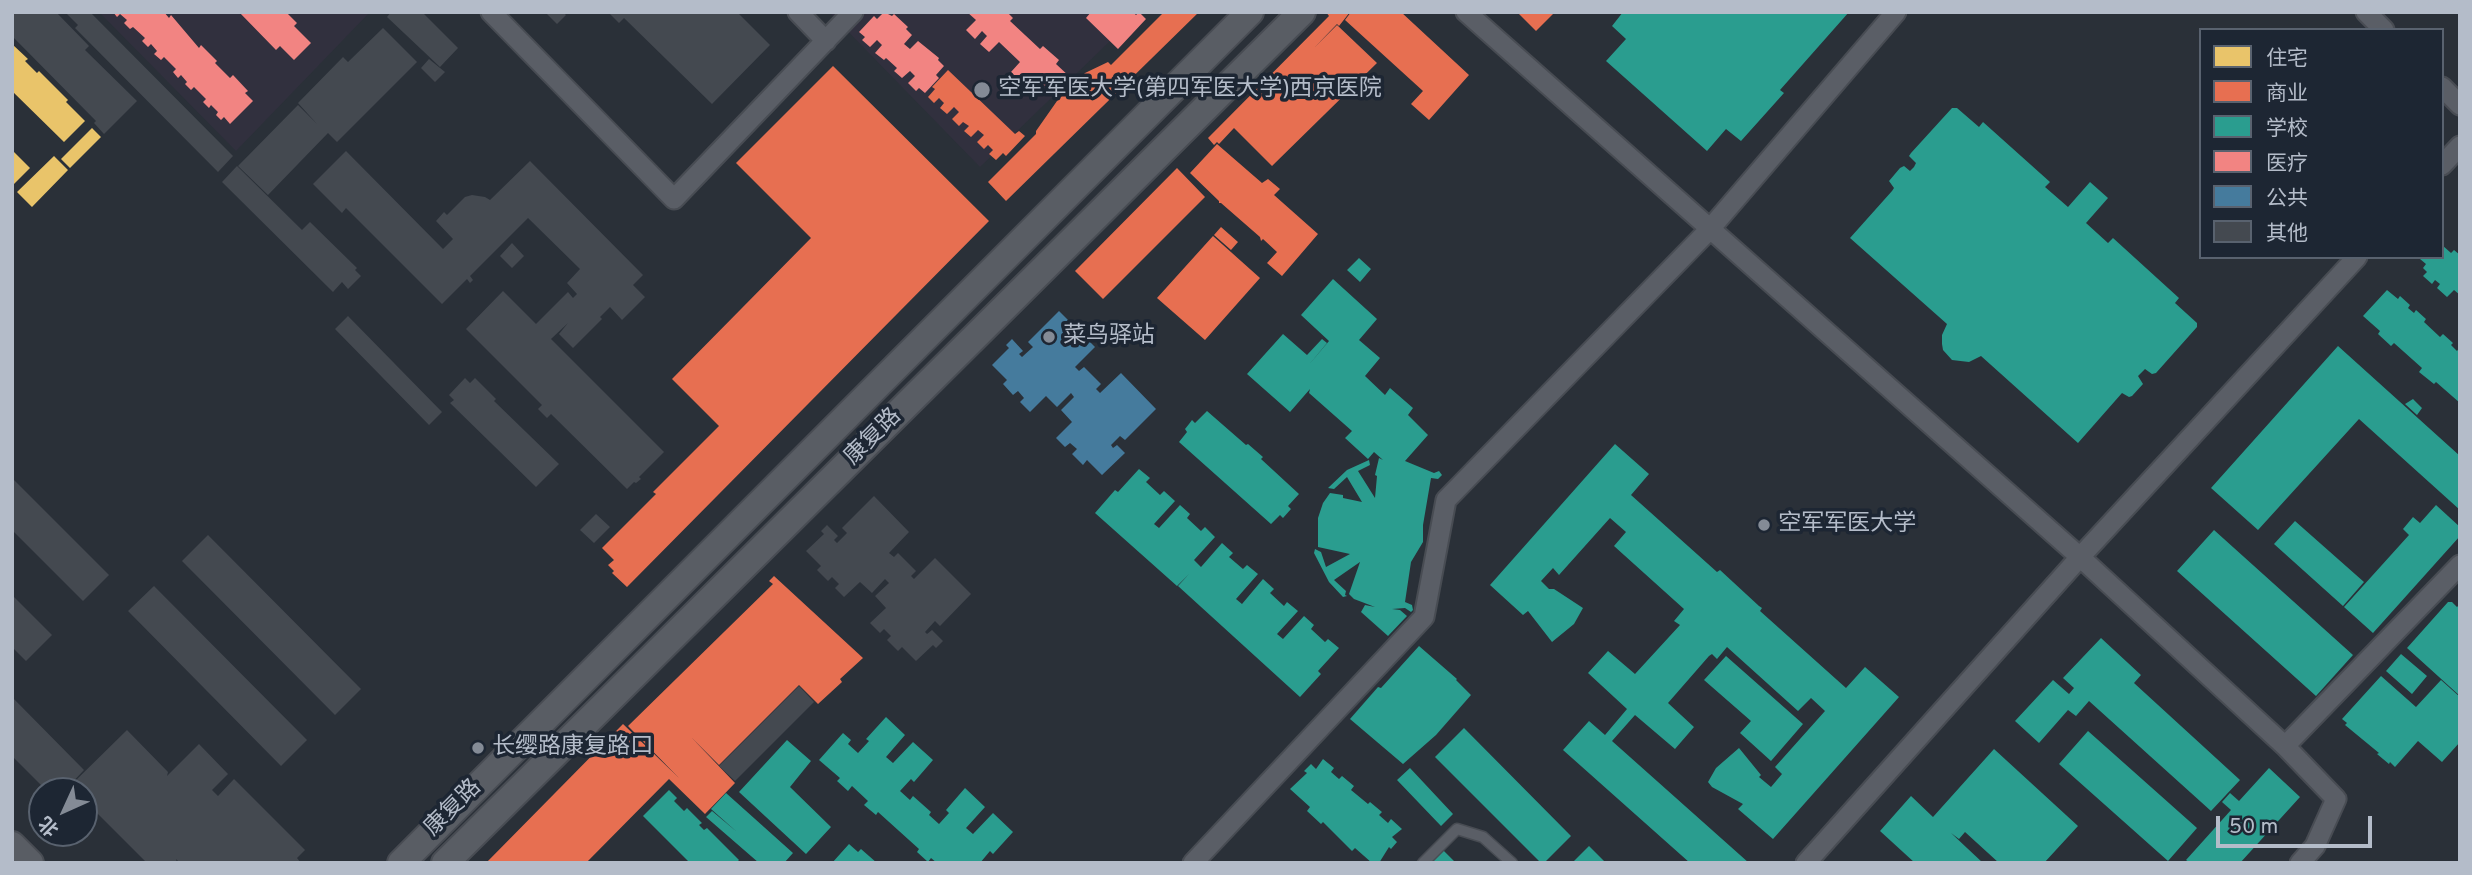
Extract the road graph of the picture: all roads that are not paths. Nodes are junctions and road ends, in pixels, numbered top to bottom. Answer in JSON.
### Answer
{"nodes":[{"id":1,"x":491,"y":12,"type":"edge"},
{"id":2,"x":798,"y":12,"type":"edge"},
{"id":3,"x":853,"y":12,"type":"edge"},
{"id":4,"x":1250,"y":12,"type":"edge"},
{"id":5,"x":1302,"y":12,"type":"edge"},
{"id":6,"x":1466,"y":12,"type":"edge"},
{"id":7,"x":1896,"y":12,"type":"edge"},
{"id":8,"x":2367,"y":12,"type":"edge"},
{"id":9,"x":2382,"y":28,"type":"edge"},
{"id":10,"x":826,"y":41,"type":"junction"},
{"id":11,"x":2444,"y":89,"type":"edge"},
{"id":12,"x":2460,"y":104,"type":"edge"},
{"id":13,"x":2460,"y":146,"type":"edge"},
{"id":14,"x":2444,"y":163,"type":"edge"},
{"id":15,"x":1709,"y":230,"type":"junction"},
{"id":16,"x":2355,"y":259,"type":"edge"},
{"id":17,"x":2080,"y":558,"type":"junction"},
{"id":18,"x":2460,"y":565,"type":"edge"},
{"id":19,"x":2285,"y":746,"type":"junction"},
{"id":20,"x":12,"y":845,"type":"edge"},
{"id":21,"x":30,"y":863,"type":"edge"},
{"id":22,"x":401,"y":863,"type":"edge"},
{"id":23,"x":445,"y":863,"type":"edge"},
{"id":24,"x":1194,"y":863,"type":"edge"},
{"id":25,"x":1423,"y":863,"type":"edge"},
{"id":26,"x":1512,"y":863,"type":"edge"},
{"id":27,"x":1806,"y":863,"type":"edge"},
{"id":28,"x":2300,"y":863,"type":"edge"}],
"edges":[{"from":1,"to":10,"type":"street"},
{"from":2,"to":10,"type":"street"},
{"from":3,"to":10,"type":"street"},
{"from":4,"to":22,"type":"main road","name":"康复路"},
{"from":5,"to":23,"type":"main road","name":"康复路"},
{"from":6,"to":15,"type":"street"},
{"from":7,"to":15,"type":"street"},
{"from":8,"to":9,"type":"street"},
{"from":11,"to":12,"type":"street"},
{"from":13,"to":14,"type":"street"},
{"from":15,"to":17,"type":"street"},
{"from":15,"to":24,"type":"street"},
{"from":16,"to":17,"type":"street"},
{"from":17,"to":19,"type":"street"},
{"from":17,"to":27,"type":"street"},
{"from":18,"to":19,"type":"street"},
{"from":19,"to":28,"type":"street"},
{"from":20,"to":21,"type":"main road"},
{"from":25,"to":26,"type":"lane"}]}
